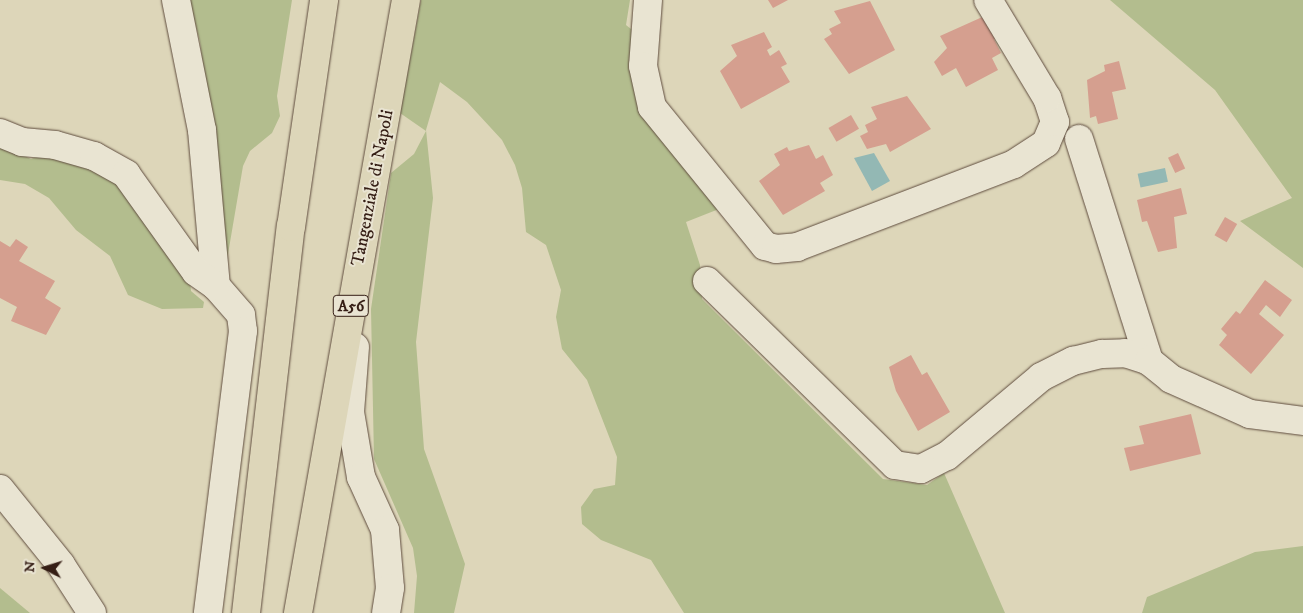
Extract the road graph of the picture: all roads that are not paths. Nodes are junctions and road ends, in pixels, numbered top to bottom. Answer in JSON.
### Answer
{"nodes":[{"id":1,"x":176,"y":0,"type":"edge"},
{"id":2,"x":324,"y":0,"type":"edge"},
{"id":3,"x":406,"y":0,"type":"edge"},
{"id":4,"x":648,"y":0,"type":"edge"},
{"id":5,"x":988,"y":0,"type":"edge"},
{"id":6,"x":0,"y":133,"type":"edge"},
{"id":7,"x":1079,"y":139,"type":"dead end"},
{"id":8,"x":707,"y":281,"type":"dead end"},
{"id":9,"x":355,"y":283,"type":"junction"},
{"id":10,"x":216,"y":286,"type":"junction"},
{"id":11,"x":1149,"y":361,"type":"junction"},
{"id":12,"x":1303,"y":421,"type":"edge"},
{"id":13,"x":0,"y":489,"type":"edge"},
{"id":14,"x":92,"y":613,"type":"edge"},
{"id":15,"x":208,"y":613,"type":"edge"},
{"id":16,"x":246,"y":613,"type":"edge"},
{"id":17,"x":298,"y":613,"type":"edge"},
{"id":18,"x":386,"y":613,"type":"edge"}],
"edges":[{"from":1,"to":10,"type":"street"},
{"from":2,"to":16,"type":"highway"},
{"from":3,"to":9,"type":"highway","name":"Tangenziale di Napoli","number":"A56"},
{"from":4,"to":5,"type":"street"},
{"from":6,"to":10,"type":"street"},
{"from":7,"to":11,"type":"street"},
{"from":8,"to":11,"type":"street"},
{"from":9,"to":17,"type":"highway","name":"Tangenziale di Napoli","number":"A56"},
{"from":9,"to":18,"type":"street"},
{"from":10,"to":15,"type":"street"},
{"from":11,"to":12,"type":"street"},
{"from":13,"to":14,"type":"street"}]}
